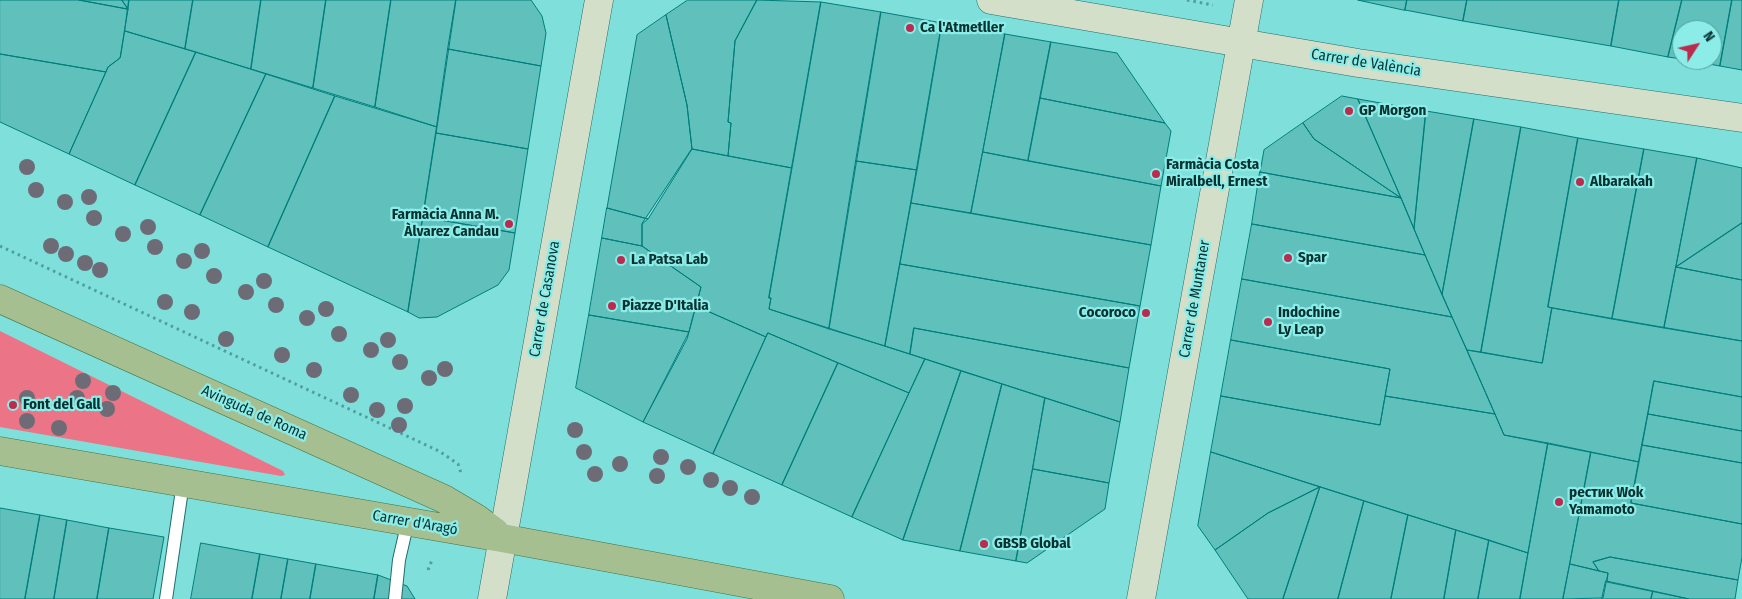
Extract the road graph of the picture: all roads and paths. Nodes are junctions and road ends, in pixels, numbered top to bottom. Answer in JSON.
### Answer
{"nodes":[{"id":1,"x":599,"y":0,"type":"edge"},
{"id":2,"x":991,"y":0,"type":"edge"},
{"id":3,"x":1249,"y":0,"type":"edge"},
{"id":4,"x":1242,"y":42,"type":"junction"},
{"id":5,"x":1742,"y":118,"type":"edge"},
{"id":6,"x":0,"y":246,"type":"edge"},
{"id":7,"x":0,"y":299,"type":"edge"},
{"id":8,"x":0,"y":451,"type":"edge"},
{"id":9,"x":463,"y":477,"type":"dead end"},
{"id":10,"x":183,"y":483,"type":"junction"},
{"id":11,"x":408,"y":521,"type":"junction"},
{"id":12,"x":502,"y":538,"type":"junction"},
{"id":13,"x":432,"y":560,"type":"dead end"},
{"id":14,"x":428,"y":570,"type":"dead end"},
{"id":15,"x":166,"y":599,"type":"edge"},
{"id":16,"x":395,"y":599,"type":"edge"},
{"id":17,"x":492,"y":599,"type":"edge"},
{"id":18,"x":830,"y":599,"type":"edge"},
{"id":19,"x":1141,"y":599,"type":"edge"}],
"edges":[{"from":1,"to":12,"type":"street","name":"Carrer de Casanova"},
{"from":2,"to":4,"type":"street","name":"Carrer de València"},
{"from":3,"to":4,"type":"street","name":"Carrer de Muntaner"},
{"from":4,"to":5,"type":"street","name":"Carrer de València"},
{"from":4,"to":19,"type":"street","name":"Carrer de Muntaner"},
{"from":6,"to":9,"type":"path"},
{"from":7,"to":12,"type":"main road","name":"Avinguda de Roma"},
{"from":8,"to":10,"type":"main road","name":"Carrer d'Aragó"},
{"from":10,"to":11,"type":"main road","name":"Carrer d'Aragó"},
{"from":10,"to":15,"type":"lane"},
{"from":11,"to":12,"type":"main road","name":"Carrer d'Aragó"},
{"from":11,"to":16,"type":"lane"},
{"from":12,"to":17,"type":"street","name":"Carrer de Casanova"},
{"from":12,"to":18,"type":"main road","name":"Carrer d'Aragó"},
{"from":13,"to":14,"type":"path"}]}
